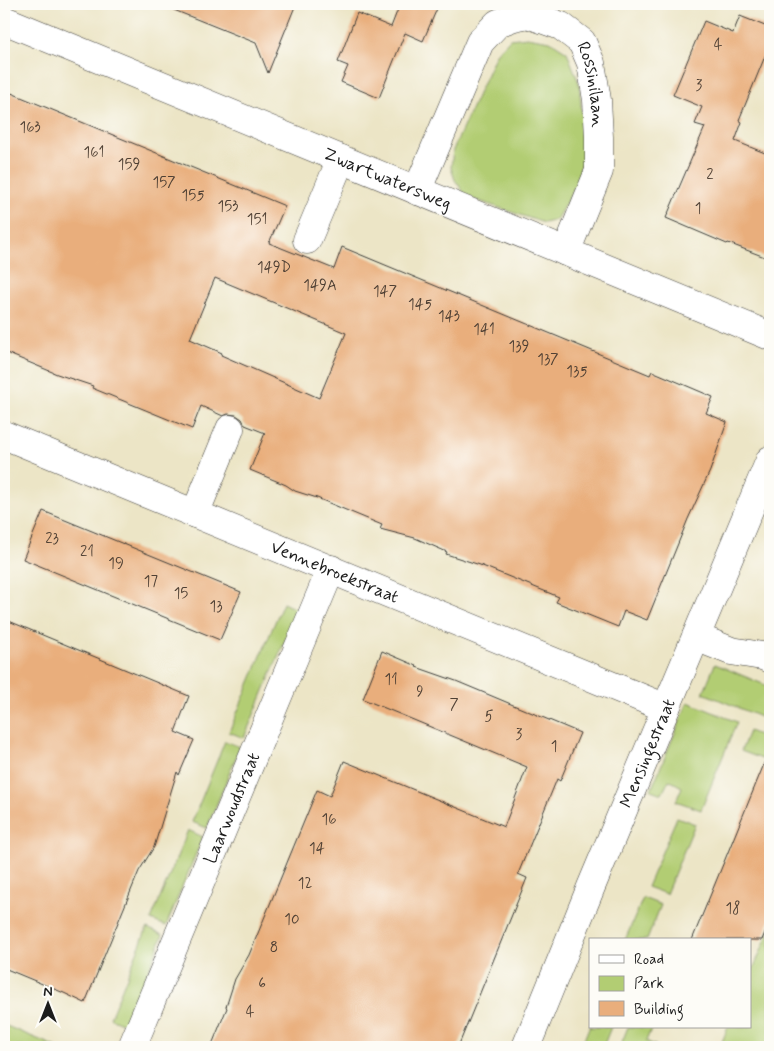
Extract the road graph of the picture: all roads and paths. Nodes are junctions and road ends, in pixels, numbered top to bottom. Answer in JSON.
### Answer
{"nodes":[{"id":1,"x":4,"y":20,"type":"edge"},
{"id":2,"x":340,"y":160,"type":"junction"},
{"id":3,"x":417,"y":192,"type":"junction"},
{"id":4,"x":307,"y":240,"type":"dead end"},
{"id":5,"x":566,"y":252,"type":"junction"},
{"id":6,"x":770,"y":336,"type":"edge"},
{"id":7,"x":230,"y":429,"type":"dead end"},
{"id":8,"x":4,"y":435,"type":"edge"},
{"id":9,"x":770,"y":460,"type":"edge"},
{"id":10,"x":195,"y":514,"type":"junction"},
{"id":11,"x":331,"y":569,"type":"junction"},
{"id":12,"x":696,"y":637,"type":"junction"},
{"id":13,"x":770,"y":659,"type":"edge"},
{"id":14,"x":666,"y":708,"type":"junction"},
{"id":15,"x":132,"y":1047,"type":"edge"},
{"id":16,"x":526,"y":1047,"type":"edge"}],
"edges":[{"from":1,"to":2,"type":"street","name":"Zwartwatersweg"},
{"from":2,"to":3,"type":"street","name":"Zwartwatersweg"},
{"from":2,"to":4,"type":"street"},
{"from":3,"to":5,"type":"street","name":"Zwartwatersweg"},
{"from":3,"to":5,"type":"street","name":"Rossinilaan"},
{"from":5,"to":6,"type":"street","name":"Zwartwatersweg"},
{"from":7,"to":10,"type":"street"},
{"from":8,"to":10,"type":"street","name":"Vennebroekstraat"},
{"from":9,"to":12,"type":"street","name":"Mensingestraat"},
{"from":10,"to":11,"type":"street","name":"Vennebroekstraat"},
{"from":11,"to":14,"type":"street","name":"Vennebroekstraat"},
{"from":11,"to":15,"type":"street","name":"Laarwoudstraat"},
{"from":12,"to":13,"type":"street"},
{"from":12,"to":14,"type":"street","name":"Mensingestraat"},
{"from":14,"to":16,"type":"street","name":"Mensingestraat"}]}
